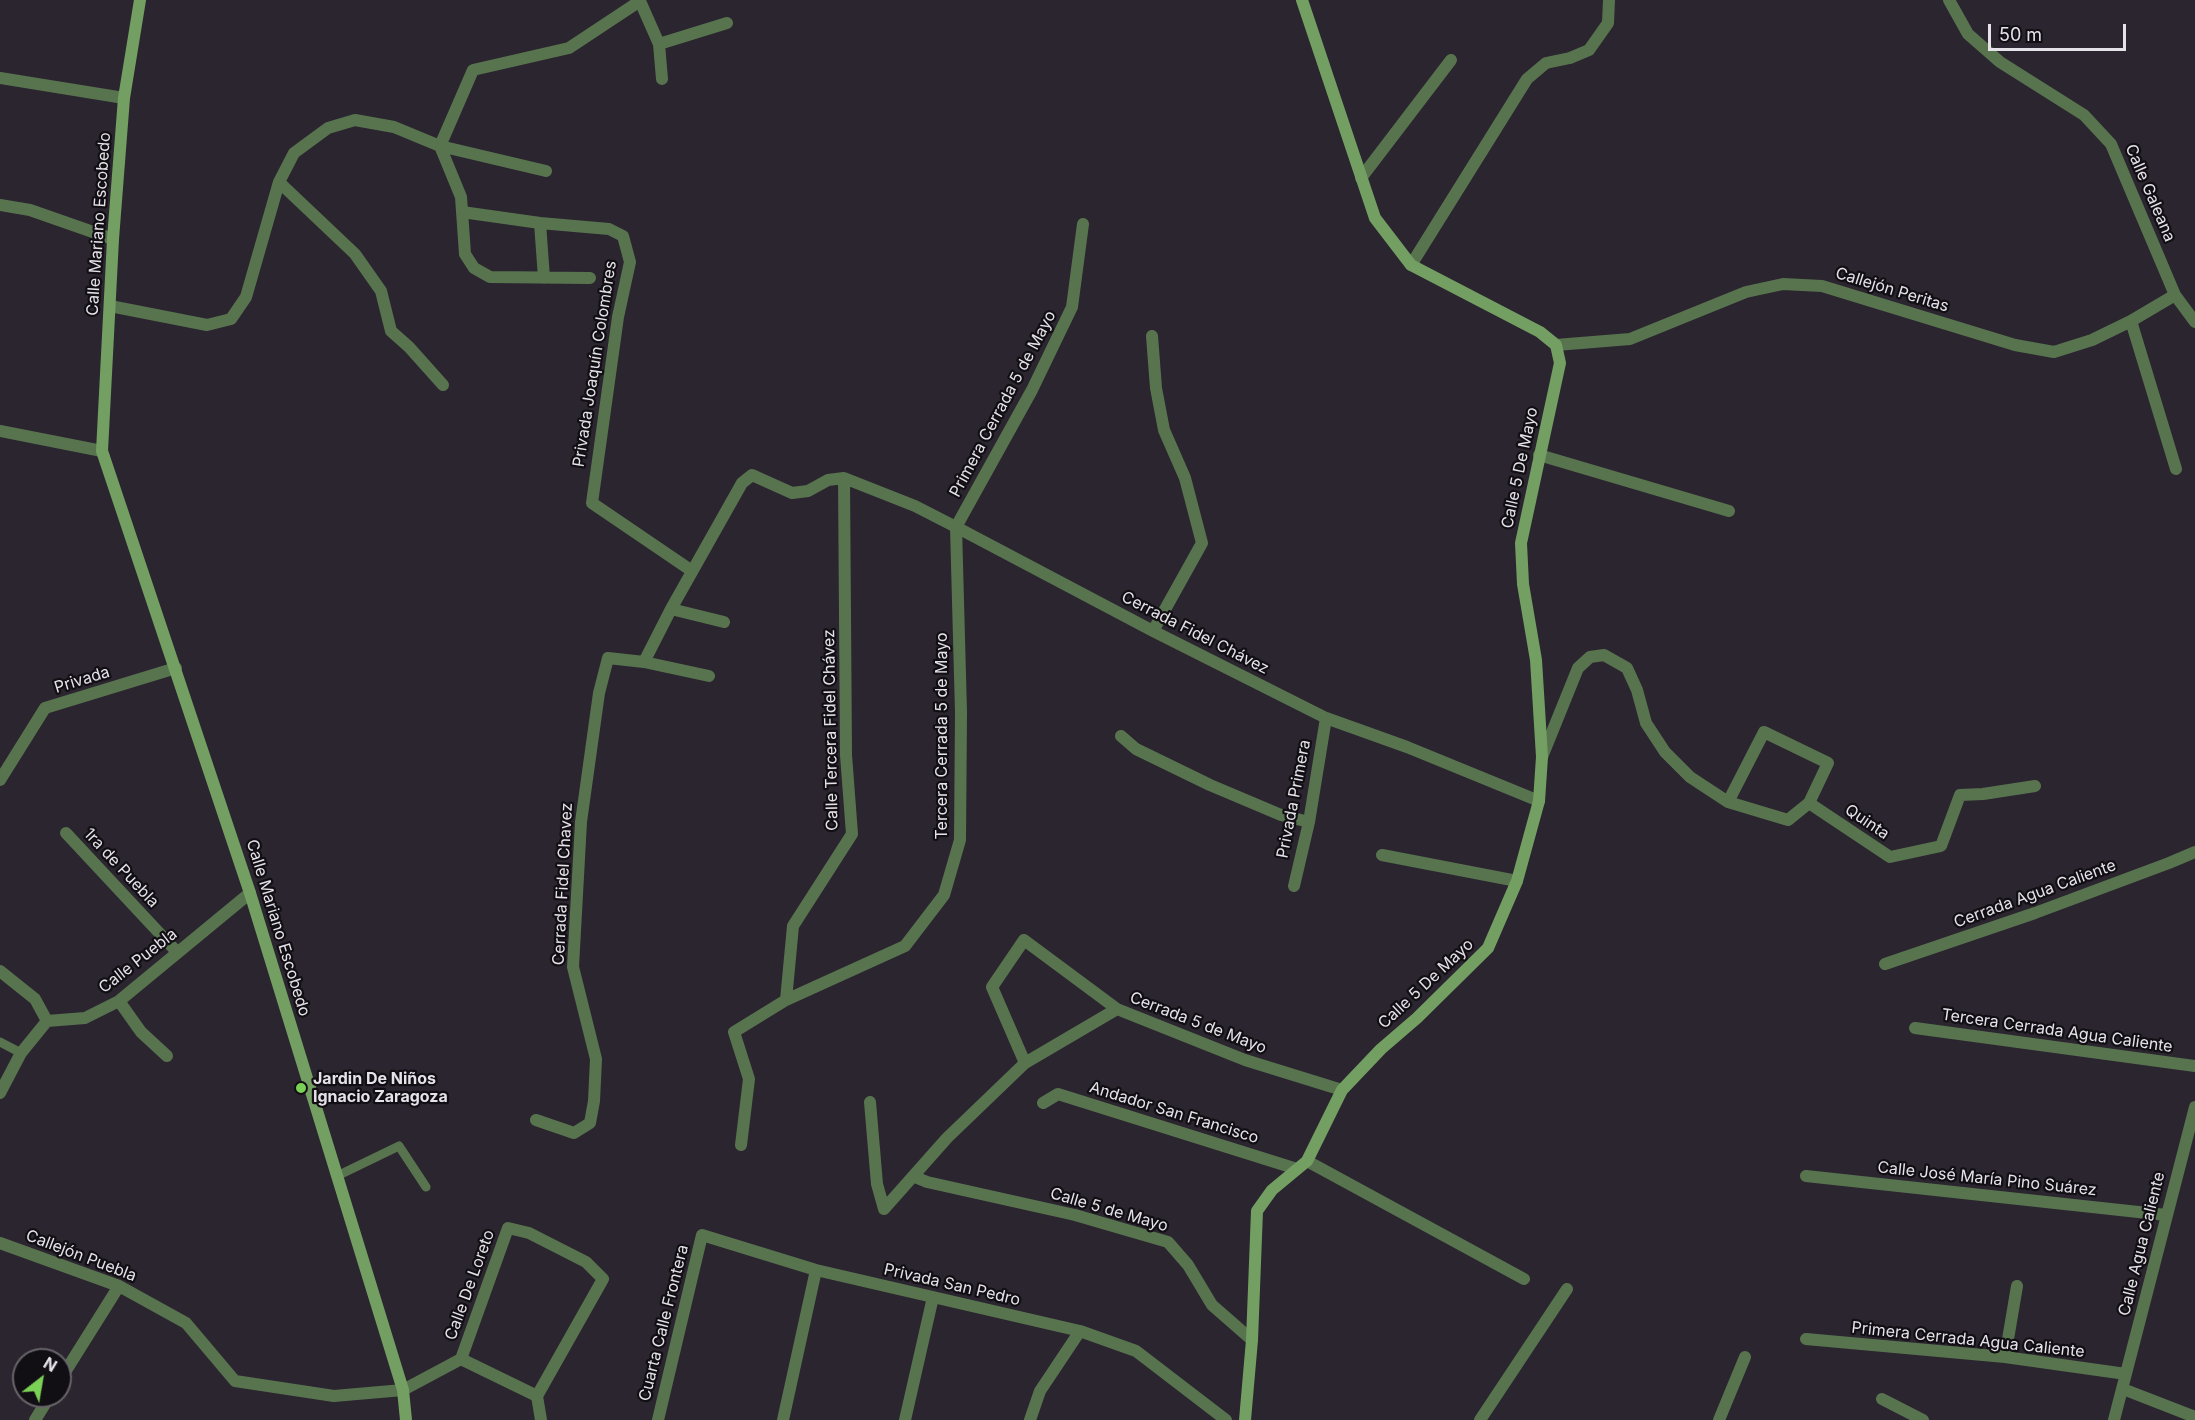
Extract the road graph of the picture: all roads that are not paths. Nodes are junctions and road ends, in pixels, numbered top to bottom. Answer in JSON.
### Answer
{"nodes":[{"id":1,"x":140,"y":0,"type":"edge"},
{"id":2,"x":1302,"y":0,"type":"edge"},
{"id":3,"x":1609,"y":0,"type":"edge"},
{"id":4,"x":1949,"y":0,"type":"edge"},
{"id":5,"x":640,"y":1,"type":"edge"},
{"id":6,"x":727,"y":23,"type":"dead end"},
{"id":7,"x":659,"y":44,"type":"junction"},
{"id":8,"x":1451,"y":60,"type":"dead end"},
{"id":9,"x":0,"y":78,"type":"edge"},
{"id":10,"x":663,"y":79,"type":"dead end"},
{"id":11,"x":124,"y":98,"type":"junction"},
{"id":12,"x":440,"y":146,"type":"junction"},
{"id":13,"x":546,"y":171,"type":"dead end"},
{"id":14,"x":1361,"y":178,"type":"junction"},
{"id":15,"x":279,"y":182,"type":"junction"},
{"id":16,"x":0,"y":205,"type":"edge"},
{"id":17,"x":462,"y":212,"type":"junction"},
{"id":18,"x":540,"y":223,"type":"junction"},
{"id":19,"x":1083,"y":224,"type":"dead end"},
{"id":20,"x":113,"y":239,"type":"junction"},
{"id":21,"x":1411,"y":265,"type":"junction"},
{"id":22,"x":544,"y":278,"type":"junction"},
{"id":23,"x":590,"y":278,"type":"dead end"},
{"id":24,"x":2175,"y":295,"type":"junction"},
{"id":25,"x":110,"y":306,"type":"junction"},
{"id":26,"x":2131,"y":321,"type":"junction"},
{"id":27,"x":2195,"y":322,"type":"edge"},
{"id":28,"x":1152,"y":336,"type":"dead end"},
{"id":29,"x":1556,"y":345,"type":"junction"},
{"id":30,"x":443,"y":385,"type":"dead end"},
{"id":31,"x":0,"y":431,"type":"edge"},
{"id":32,"x":102,"y":451,"type":"junction"},
{"id":33,"x":1539,"y":455,"type":"junction"},
{"id":34,"x":2176,"y":469,"type":"dead end"},
{"id":35,"x":844,"y":477,"type":"junction"},
{"id":36,"x":1729,"y":511,"type":"dead end"},
{"id":37,"x":956,"y":526,"type":"junction"},
{"id":38,"x":692,"y":571,"type":"junction"},
{"id":39,"x":671,"y":609,"type":"junction"},
{"id":40,"x":724,"y":622,"type":"dead end"},
{"id":41,"x":1153,"y":631,"type":"junction"},
{"id":42,"x":644,"y":662,"type":"junction"},
{"id":43,"x":176,"y":668,"type":"junction"},
{"id":44,"x":709,"y":676,"type":"dead end"},
{"id":45,"x":1326,"y":718,"type":"junction"},
{"id":46,"x":1121,"y":736,"type":"dead end"},
{"id":47,"x":1542,"y":757,"type":"junction"},
{"id":48,"x":0,"y":780,"type":"edge"},
{"id":49,"x":2035,"y":786,"type":"dead end"},
{"id":50,"x":1539,"y":801,"type":"junction"},
{"id":51,"x":1728,"y":802,"type":"junction"},
{"id":52,"x":1809,"y":803,"type":"junction"},
{"id":53,"x":1309,"y":822,"type":"junction"},
{"id":54,"x":66,"y":832,"type":"dead end"},
{"id":55,"x":2195,"y":852,"type":"edge"},
{"id":56,"x":1382,"y":855,"type":"dead end"},
{"id":57,"x":1516,"y":881,"type":"junction"},
{"id":58,"x":1294,"y":886,"type":"dead end"},
{"id":59,"x":250,"y":893,"type":"junction"},
{"id":60,"x":177,"y":952,"type":"junction"},
{"id":61,"x":1885,"y":964,"type":"dead end"},
{"id":62,"x":0,"y":971,"type":"edge"},
{"id":63,"x":786,"y":1000,"type":"junction"},
{"id":64,"x":119,"y":1001,"type":"junction"},
{"id":65,"x":1117,"y":1009,"type":"junction"},
{"id":66,"x":46,"y":1021,"type":"junction"},
{"id":67,"x":1915,"y":1028,"type":"dead end"},
{"id":68,"x":0,"y":1042,"type":"edge"},
{"id":69,"x":21,"y":1053,"type":"junction"},
{"id":70,"x":167,"y":1056,"type":"dead end"},
{"id":71,"x":1025,"y":1063,"type":"junction"},
{"id":72,"x":2195,"y":1066,"type":"edge"},
{"id":73,"x":1342,"y":1090,"type":"junction"},
{"id":74,"x":0,"y":1093,"type":"edge"},
{"id":75,"x":870,"y":1102,"type":"dead end"},
{"id":76,"x":1043,"y":1103,"type":"dead end"},
{"id":77,"x":2195,"y":1107,"type":"edge"},
{"id":78,"x":536,"y":1120,"type":"dead end"},
{"id":79,"x":2192,"y":1124,"type":"edge"},
{"id":80,"x":741,"y":1145,"type":"dead end"},
{"id":81,"x":1302,"y":1165,"type":"junction"},
{"id":82,"x":337,"y":1176,"type":"junction"},
{"id":83,"x":1806,"y":1176,"type":"dead end"},
{"id":84,"x":915,"y":1177,"type":"junction"},
{"id":85,"x":426,"y":1187,"type":"dead end"},
{"id":86,"x":2166,"y":1215,"type":"junction"},
{"id":87,"x":702,"y":1235,"type":"joint"},
{"id":88,"x":1,"y":1244,"type":"edge"},
{"id":89,"x":816,"y":1270,"type":"junction"},
{"id":90,"x":1524,"y":1279,"type":"dead end"},
{"id":91,"x":119,"y":1286,"type":"junction"},
{"id":92,"x":2017,"y":1286,"type":"dead end"},
{"id":93,"x":1566,"y":1289,"type":"dead end"},
{"id":94,"x":933,"y":1297,"type":"junction"},
{"id":95,"x":1080,"y":1331,"type":"junction"},
{"id":96,"x":1806,"y":1339,"type":"dead end"},
{"id":97,"x":1252,"y":1340,"type":"junction"},
{"id":98,"x":1745,"y":1357,"type":"dead end"},
{"id":99,"x":2005,"y":1357,"type":"junction"},
{"id":100,"x":461,"y":1359,"type":"junction"},
{"id":101,"x":72,"y":1361,"type":"edge"},
{"id":102,"x":2126,"y":1374,"type":"junction"},
{"id":103,"x":2123,"y":1389,"type":"junction"},
{"id":104,"x":402,"y":1390,"type":"junction"},
{"id":105,"x":537,"y":1396,"type":"junction"},
{"id":106,"x":1882,"y":1398,"type":"dead end"},
{"id":107,"x":2195,"y":1417,"type":"edge"},
{"id":108,"x":406,"y":1420,"type":"edge"},
{"id":109,"x":541,"y":1420,"type":"edge"},
{"id":110,"x":658,"y":1420,"type":"edge"},
{"id":111,"x":783,"y":1420,"type":"edge"},
{"id":112,"x":905,"y":1420,"type":"edge"},
{"id":113,"x":1030,"y":1420,"type":"edge"},
{"id":114,"x":1226,"y":1420,"type":"edge"},
{"id":115,"x":1245,"y":1420,"type":"edge"},
{"id":116,"x":1480,"y":1420,"type":"edge"},
{"id":117,"x":1719,"y":1420,"type":"edge"},
{"id":118,"x":1923,"y":1420,"type":"edge"},
{"id":119,"x":2114,"y":1420,"type":"edge"}],
"edges":[{"from":1,"to":11,"type":"street","name":"Calle Mariano Escobedo"},
{"from":2,"to":14,"type":"street"},
{"from":3,"to":21,"type":"street"},
{"from":4,"to":24,"type":"street","name":"Calle Galeana"},
{"from":5,"to":7,"type":"street"},
{"from":5,"to":12,"type":"street"},
{"from":6,"to":7,"type":"street"},
{"from":7,"to":10,"type":"street"},
{"from":8,"to":14,"type":"street"},
{"from":9,"to":11,"type":"street"},
{"from":11,"to":20,"type":"street","name":"Calle Mariano Escobedo"},
{"from":12,"to":13,"type":"street"},
{"from":12,"to":15,"type":"street"},
{"from":12,"to":17,"type":"street","name":"Privada Joaquín Colombres"},
{"from":14,"to":21,"type":"street"},
{"from":15,"to":25,"type":"street"},
{"from":15,"to":30,"type":"street"},
{"from":16,"to":20,"type":"street"},
{"from":17,"to":18,"type":"street","name":"Privada Joaquín Colombres"},
{"from":17,"to":22,"type":"street","name":"Privada Joaquín Colombres"},
{"from":18,"to":22,"type":"street"},
{"from":18,"to":38,"type":"street","name":"Privada Joaquín Colombres"},
{"from":19,"to":37,"type":"street","name":"Primera Cerrada 5 de Mayo"},
{"from":20,"to":25,"type":"street","name":"Calle Mariano Escobedo"},
{"from":21,"to":29,"type":"street"},
{"from":22,"to":23,"type":"street","name":"Privada Joaquín Colombres"},
{"from":24,"to":26,"type":"street","name":"Callejón Peritas"},
{"from":24,"to":27,"type":"street","name":"Calle Galeana"},
{"from":25,"to":32,"type":"street","name":"Calle Mariano Escobedo"},
{"from":26,"to":29,"type":"street","name":"Callejón Peritas"},
{"from":26,"to":34,"type":"street"},
{"from":28,"to":41,"type":"street"},
{"from":29,"to":33,"type":"street","name":"Calle 5 De Mayo"},
{"from":31,"to":32,"type":"street"},
{"from":32,"to":43,"type":"street","name":"Calle Mariano Escobedo"},
{"from":33,"to":36,"type":"street"},
{"from":33,"to":47,"type":"street","name":"Calle 5 De Mayo"},
{"from":35,"to":37,"type":"street","name":"Cerrada Fidel Chávez"},
{"from":35,"to":38,"type":"street"},
{"from":35,"to":63,"type":"street","name":"Calle Tercera Fidel Chávez"},
{"from":37,"to":41,"type":"street","name":"Cerrada Fidel Chávez"},
{"from":37,"to":63,"type":"street","name":"Tercera Cerrada 5 de Mayo"},
{"from":38,"to":39,"type":"street"},
{"from":39,"to":40,"type":"street"},
{"from":39,"to":42,"type":"street"},
{"from":41,"to":45,"type":"street","name":"Cerrada Fidel Chávez"},
{"from":42,"to":44,"type":"street","name":"Cerrada Fidel Chavez"},
{"from":42,"to":78,"type":"street","name":"Cerrada Fidel Chavez"},
{"from":43,"to":48,"type":"street","name":"Privada"},
{"from":43,"to":59,"type":"street","name":"Calle Mariano Escobedo"},
{"from":45,"to":50,"type":"street","name":"Cerrada Fidel Chávez"},
{"from":45,"to":53,"type":"street","name":"Privada Primera"},
{"from":46,"to":53,"type":"street"},
{"from":47,"to":50,"type":"street","name":"Calle 5 De Mayo"},
{"from":47,"to":51,"type":"street"},
{"from":49,"to":52,"type":"street","name":"Quinta"},
{"from":50,"to":57,"type":"street","name":"Calle 5 De Mayo"},
{"from":51,"to":52,"type":"street"},
{"from":51,"to":52,"type":"street"},
{"from":53,"to":58,"type":"street","name":"Privada Primera"},
{"from":54,"to":60,"type":"street","name":"1ra de Puebla"},
{"from":55,"to":61,"type":"street","name":"Cerrada Agua Caliente"},
{"from":56,"to":57,"type":"street"},
{"from":57,"to":73,"type":"street","name":"Calle 5 De Mayo"},
{"from":59,"to":60,"type":"street","name":"Calle Puebla"},
{"from":59,"to":82,"type":"street","name":"Calle Mariano Escobedo"},
{"from":60,"to":64,"type":"street","name":"Calle Puebla"},
{"from":62,"to":66,"type":"street"},
{"from":63,"to":80,"type":"street","name":"Tercera Cerrada 5 de Mayo"},
{"from":64,"to":66,"type":"street","name":"Calle Puebla"},
{"from":64,"to":70,"type":"street"},
{"from":65,"to":71,"type":"street"},
{"from":65,"to":71,"type":"street","name":"Cerrada 5 de Mayo"},
{"from":65,"to":73,"type":"street","name":"Cerrada 5 de Mayo"},
{"from":66,"to":69,"type":"street"},
{"from":67,"to":72,"type":"street","name":"Tercera Cerrada Agua Caliente"},
{"from":68,"to":69,"type":"lane"},
{"from":69,"to":74,"type":"street"},
{"from":71,"to":84,"type":"street"},
{"from":73,"to":81,"type":"street"},
{"from":75,"to":84,"type":"street"},
{"from":76,"to":81,"type":"street","name":"Andador San Francisco"},
{"from":77,"to":79,"type":"street","name":"Calle Agua Caliente"},
{"from":79,"to":86,"type":"street","name":"Calle Agua Caliente"},
{"from":81,"to":90,"type":"street"},
{"from":81,"to":97,"type":"street"},
{"from":82,"to":85,"type":"lane"},
{"from":82,"to":104,"type":"street","name":"Calle Mariano Escobedo"},
{"from":83,"to":86,"type":"street","name":"Calle José María Pino Suárez"},
{"from":84,"to":97,"type":"street","name":"Calle 5 de Mayo"},
{"from":86,"to":102,"type":"street","name":"Calle Agua Caliente"},
{"from":87,"to":89,"type":"street","name":"Privada San Pedro"},
{"from":87,"to":110,"type":"street","name":"Cuarta Calle Frontera"},
{"from":88,"to":91,"type":"street","name":"Callejón Puebla"},
{"from":89,"to":94,"type":"street","name":"Privada San Pedro"},
{"from":89,"to":111,"type":"street"},
{"from":91,"to":101,"type":"street"},
{"from":91,"to":104,"type":"street","name":"Callejón Puebla"},
{"from":92,"to":99,"type":"street"},
{"from":93,"to":116,"type":"street"},
{"from":94,"to":95,"type":"street","name":"Privada San Pedro"},
{"from":94,"to":112,"type":"street"},
{"from":95,"to":113,"type":"street"},
{"from":95,"to":114,"type":"street","name":"Privada San Pedro"},
{"from":96,"to":99,"type":"street","name":"Primera Cerrada Agua Caliente"},
{"from":97,"to":115,"type":"street"},
{"from":98,"to":117,"type":"street"},
{"from":99,"to":102,"type":"street","name":"Primera Cerrada Agua Caliente"},
{"from":100,"to":104,"type":"street","name":"Calle De Loreto"},
{"from":100,"to":105,"type":"street"},
{"from":100,"to":105,"type":"street","name":"Calle De Loreto"},
{"from":102,"to":103,"type":"street","name":"Calle Agua Caliente"},
{"from":103,"to":107,"type":"street"},
{"from":103,"to":119,"type":"street","name":"Calle Agua Caliente"},
{"from":104,"to":108,"type":"street","name":"Calle Mariano Escobedo"},
{"from":105,"to":109,"type":"street"},
{"from":106,"to":118,"type":"street"}]}
